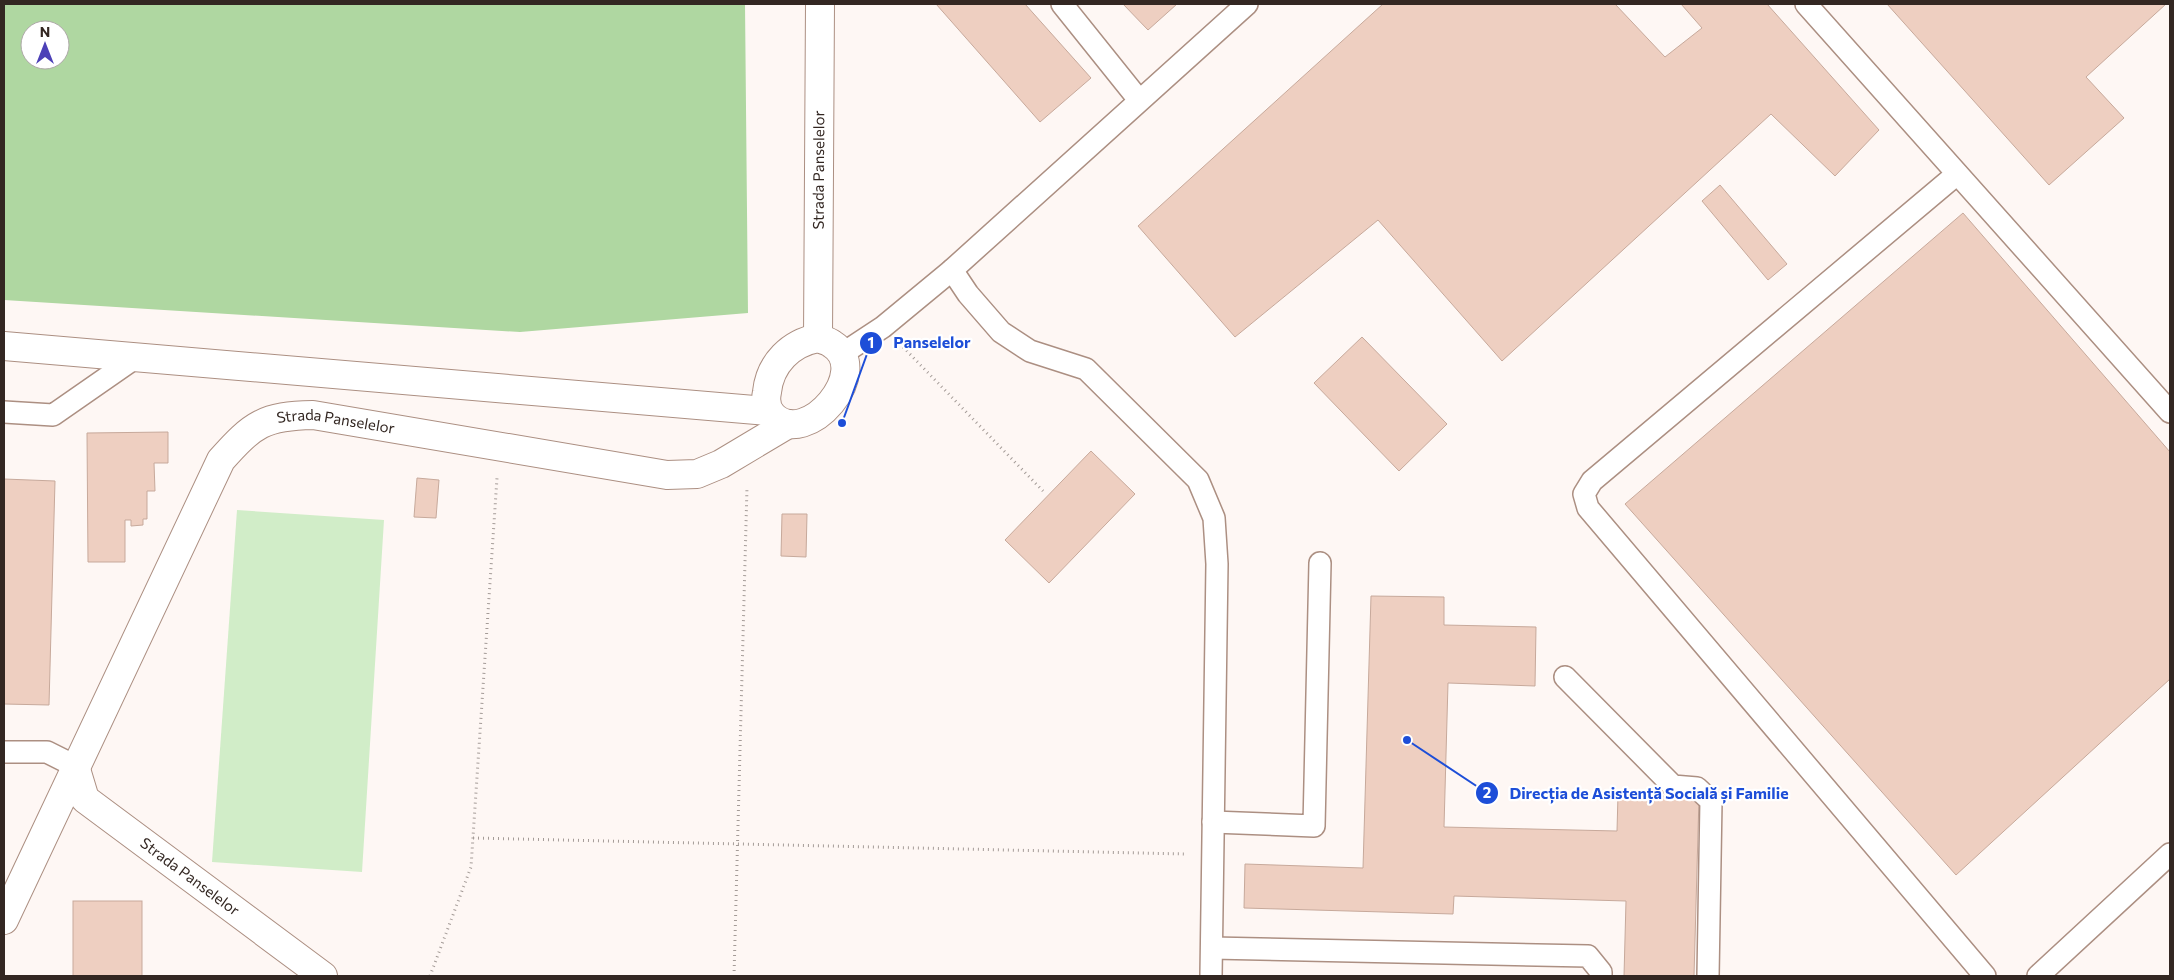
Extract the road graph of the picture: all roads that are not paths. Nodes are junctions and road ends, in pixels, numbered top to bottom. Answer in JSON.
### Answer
{"nodes":[{"id":1,"x":820,"y":4,"type":"edge"},
{"id":2,"x":1062,"y":4,"type":"edge"},
{"id":3,"x":1247,"y":4,"type":"edge"},
{"id":4,"x":1806,"y":4,"type":"edge"},
{"id":5,"x":1139,"y":100,"type":"junction"},
{"id":6,"x":1957,"y":174,"type":"junction"},
{"id":7,"x":952,"y":270,"type":"junction"},
{"id":8,"x":818,"y":338,"type":"junction"},
{"id":9,"x":4,"y":346,"type":"edge"},
{"id":10,"x":842,"y":354,"type":"junction"},
{"id":11,"x":135,"y":358,"type":"junction"},
{"id":12,"x":4,"y":412,"type":"edge"},
{"id":13,"x":2170,"y":412,"type":"edge"},
{"id":14,"x":778,"y":417,"type":"junction"},
{"id":15,"x":1320,"y":563,"type":"dead end"},
{"id":16,"x":1565,"y":677,"type":"dead end"},
{"id":17,"x":4,"y":752,"type":"edge"},
{"id":18,"x":75,"y":766,"type":"junction"},
{"id":19,"x":1213,"y":822,"type":"junction"},
{"id":20,"x":2170,"y":854,"type":"edge"},
{"id":21,"x":4,"y":920,"type":"edge"},
{"id":22,"x":1212,"y":948,"type":"junction"},
{"id":23,"x":323,"y":976,"type":"edge"},
{"id":24,"x":1211,"y":976,"type":"edge"},
{"id":25,"x":1601,"y":976,"type":"edge"},
{"id":26,"x":1708,"y":976,"type":"edge"},
{"id":27,"x":1985,"y":976,"type":"edge"},
{"id":28,"x":2038,"y":976,"type":"edge"}],
"edges":[{"from":1,"to":8,"type":"street","name":"Strada Panselelor"},
{"from":2,"to":5,"type":"lane"},
{"from":3,"to":5,"type":"lane"},
{"from":4,"to":6,"type":"lane"},
{"from":5,"to":7,"type":"lane"},
{"from":6,"to":13,"type":"lane"},
{"from":6,"to":27,"type":"lane"},
{"from":7,"to":10,"type":"lane"},
{"from":7,"to":19,"type":"lane"},
{"from":8,"to":10,"type":"street"},
{"from":8,"to":14,"type":"street"},
{"from":9,"to":11,"type":"street","name":"Strada Panselelor"},
{"from":10,"to":14,"type":"street","name":"Strada Panselelor"},
{"from":11,"to":12,"type":"lane"},
{"from":11,"to":14,"type":"street","name":"Strada Panselelor"},
{"from":14,"to":18,"type":"street","name":"Strada Panselelor"},
{"from":15,"to":19,"type":"lane"},
{"from":16,"to":26,"type":"lane"},
{"from":17,"to":18,"type":"lane"},
{"from":18,"to":21,"type":"street","name":"Strada Panselelor"},
{"from":18,"to":23,"type":"street","name":"Strada Panselelor"},
{"from":19,"to":22,"type":"lane"},
{"from":20,"to":28,"type":"lane"},
{"from":22,"to":24,"type":"lane"},
{"from":22,"to":25,"type":"lane"}]}
